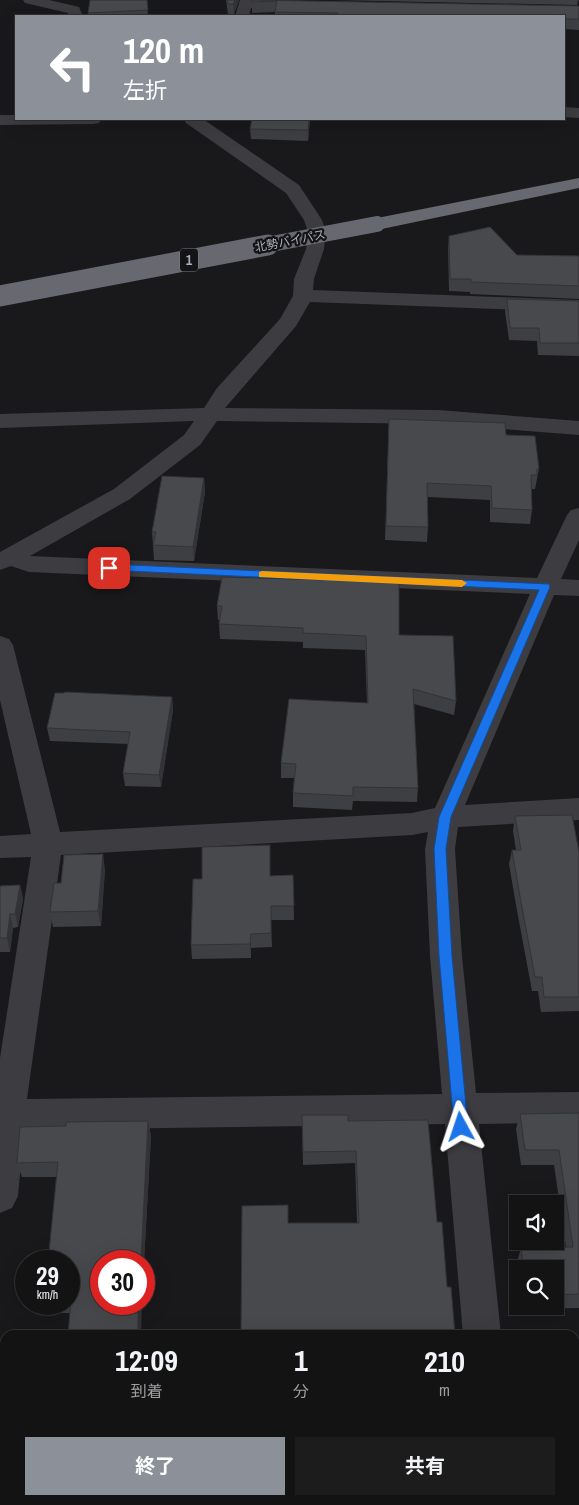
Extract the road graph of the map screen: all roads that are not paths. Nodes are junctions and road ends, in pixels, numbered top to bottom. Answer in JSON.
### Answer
{"nodes":[{"id":1,"x":30,"y":0,"type":"edge"},
{"id":2,"x":303,"y":5,"type":"edge"},
{"id":3,"x":76,"y":15,"type":"edge"},
{"id":4,"x":242,"y":15,"type":"edge"},
{"id":5,"x":565,"y":112,"type":"edge"},
{"id":6,"x":579,"y":112,"type":"edge"},
{"id":7,"x":0,"y":120,"type":"edge"},
{"id":8,"x":15,"y":120,"type":"edge"},
{"id":9,"x":193,"y":120,"type":"edge"},
{"id":10,"x":579,"y":183,"type":"edge"},
{"id":11,"x":0,"y":296,"type":"edge"},
{"id":12,"x":303,"y":296,"type":"junction"},
{"id":13,"x":579,"y":306,"type":"edge"},
{"id":14,"x":210,"y":414,"type":"junction"},
{"id":15,"x":0,"y":421,"type":"edge"},
{"id":16,"x":579,"y":428,"type":"edge"},
{"id":17,"x":579,"y":516,"type":"edge"},
{"id":18,"x":4,"y":559,"type":"edge"},
{"id":19,"x":545,"y":587,"type":"junction"},
{"id":20,"x":579,"y":588,"type":"edge"},
{"id":21,"x":0,"y":645,"type":"edge"},
{"id":22,"x":579,"y":809,"type":"edge"},
{"id":23,"x":445,"y":817,"type":"junction"},
{"id":24,"x":48,"y":844,"type":"junction"},
{"id":25,"x":0,"y":847,"type":"edge"},
{"id":26,"x":579,"y":1107,"type":"edge"},
{"id":27,"x":460,"y":1108,"type":"junction"},
{"id":28,"x":4,"y":1115,"type":"edge"},
{"id":29,"x":0,"y":1196,"type":"edge"},
{"id":30,"x":482,"y":1330,"type":"edge"}],
"edges":[{"from":1,"to":3,"type":"street"},
{"from":2,"to":4,"type":"street"},
{"from":5,"to":6,"type":"street"},
{"from":7,"to":8,"type":"street"},
{"from":9,"to":12,"type":"street"},
{"from":10,"to":11,"type":"highway","name":"北勢バイパス","number":"1","bridge":true},
{"from":12,"to":13,"type":"street"},
{"from":12,"to":14,"type":"street"},
{"from":14,"to":15,"type":"street"},
{"from":14,"to":16,"type":"street"},
{"from":14,"to":18,"type":"street"},
{"from":17,"to":19,"type":"street"},
{"from":18,"to":19,"type":"street"},
{"from":19,"to":20,"type":"street"},
{"from":19,"to":23,"type":"street"},
{"from":21,"to":24,"type":"street"},
{"from":22,"to":23,"type":"street"},
{"from":23,"to":24,"type":"street"},
{"from":23,"to":27,"type":"street"},
{"from":24,"to":25,"type":"street"},
{"from":24,"to":28,"type":"street"},
{"from":26,"to":27,"type":"street"},
{"from":27,"to":28,"type":"street"},
{"from":27,"to":30,"type":"street"},
{"from":28,"to":29,"type":"street"}]}
